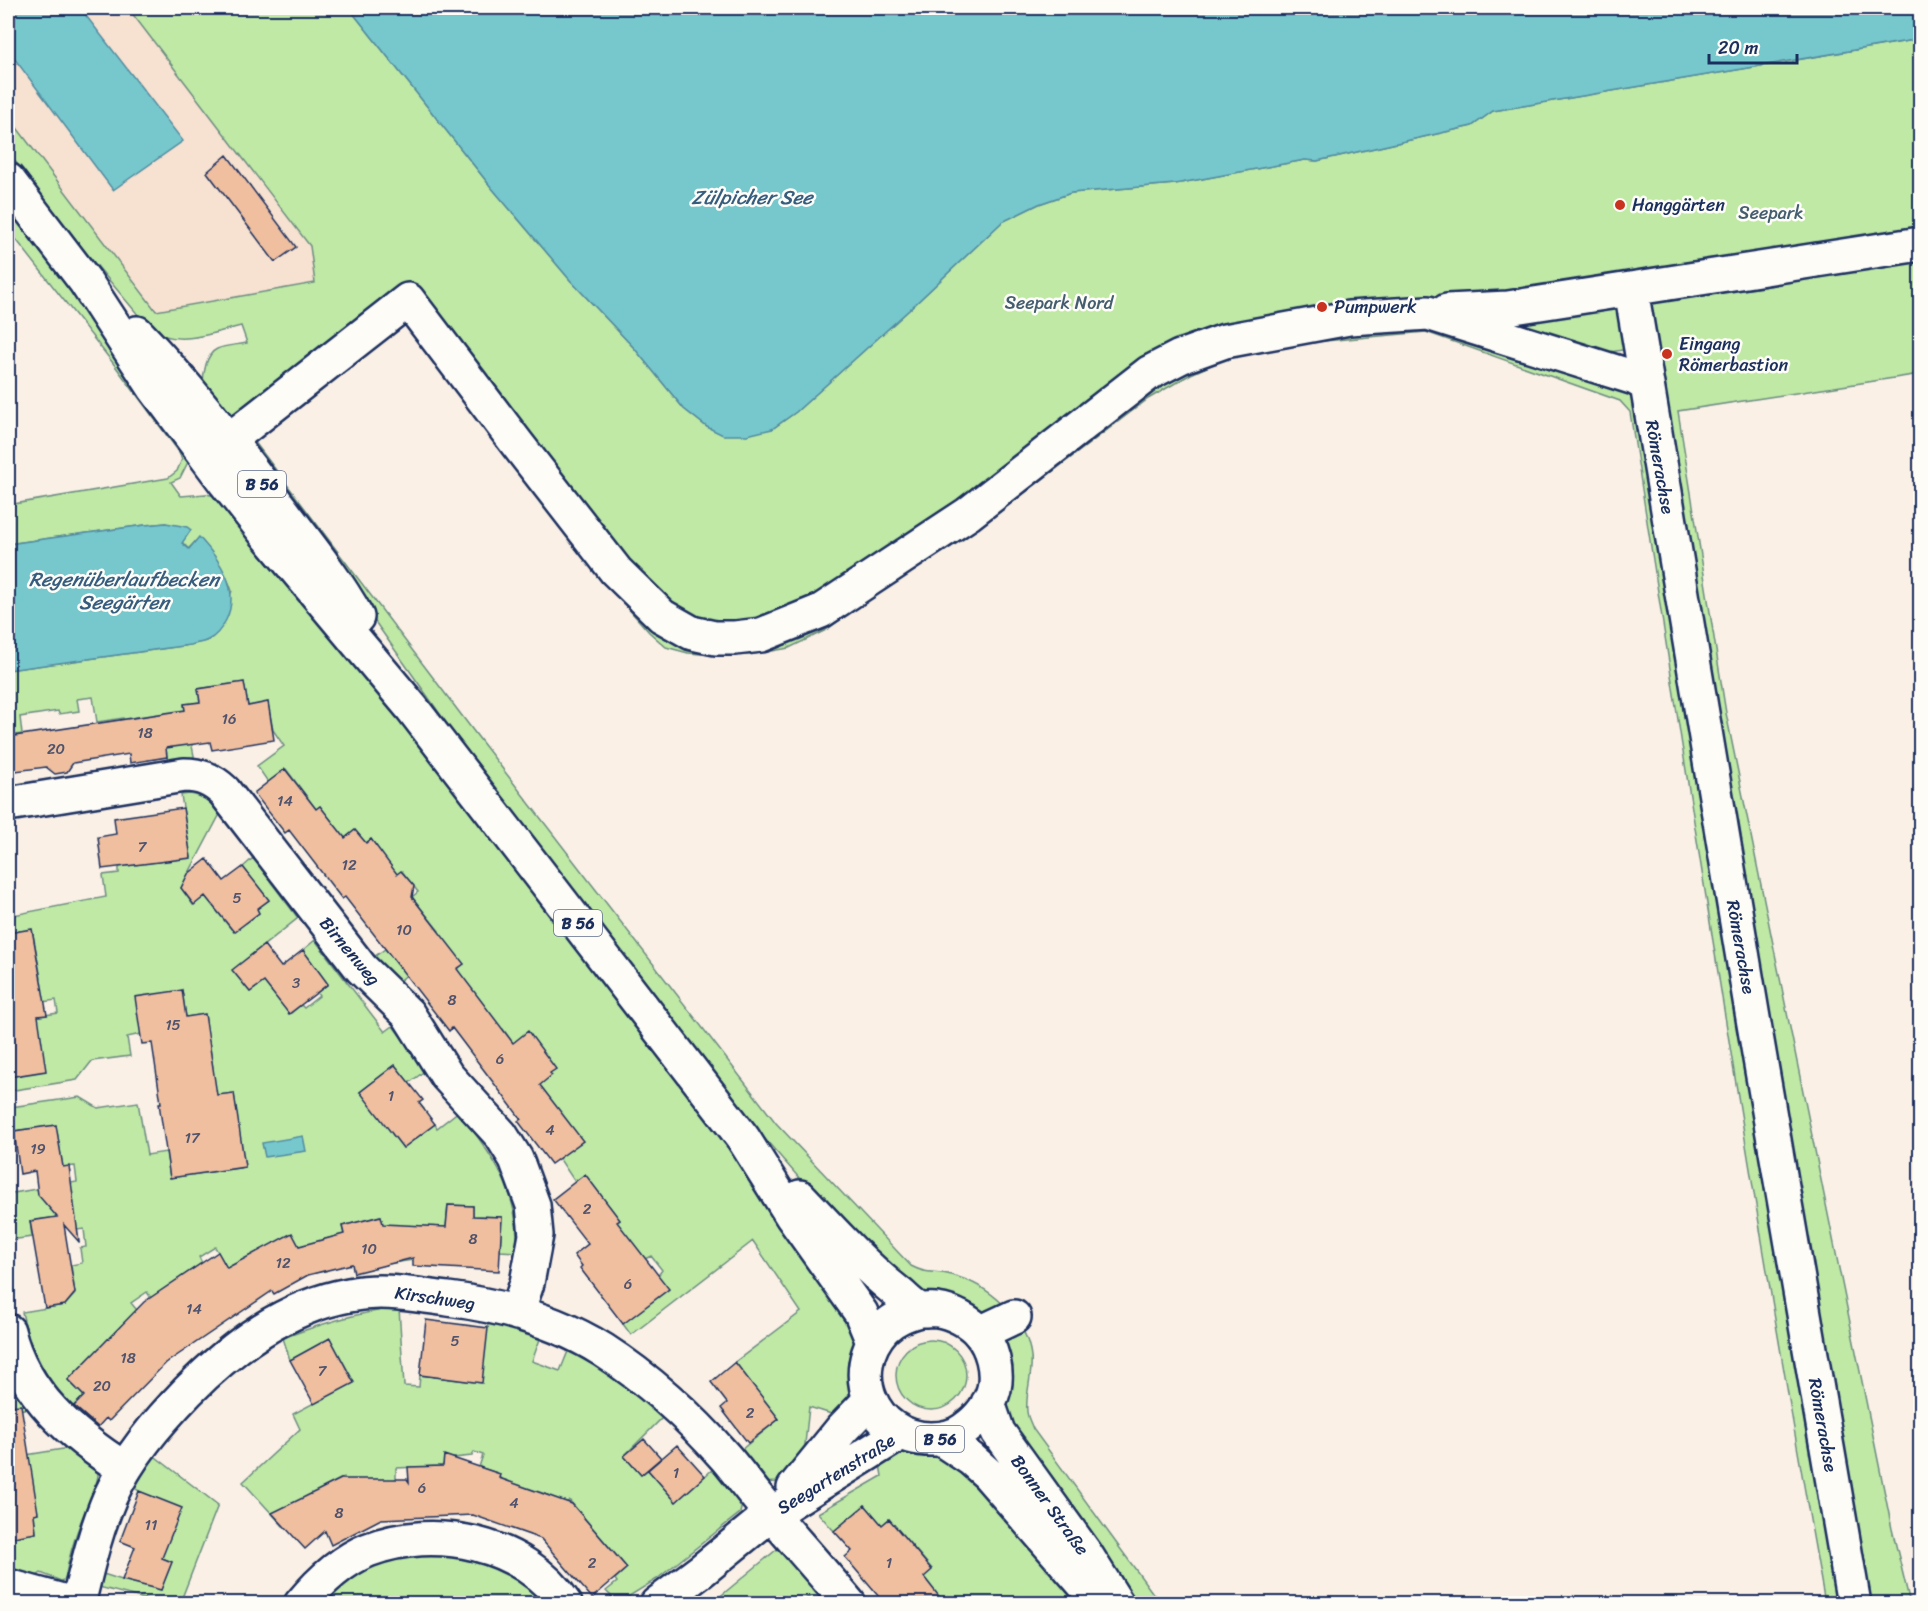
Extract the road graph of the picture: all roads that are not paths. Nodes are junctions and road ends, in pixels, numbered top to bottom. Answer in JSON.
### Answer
{"nodes":[{"id":1,"x":8,"y":180,"type":"edge"},
{"id":2,"x":1920,"y":244,"type":"edge"},
{"id":3,"x":85,"y":281,"type":"junction"},
{"id":4,"x":1631,"y":289,"type":"junction"},
{"id":5,"x":1428,"y":312,"type":"junction"},
{"id":6,"x":1647,"y":385,"type":"junction"},
{"id":7,"x":229,"y":440,"type":"junction"},
{"id":8,"x":412,"y":708,"type":"junction"},
{"id":9,"x":8,"y":804,"type":"edge"},
{"id":10,"x":743,"y":1138,"type":"junction"},
{"id":11,"x":920,"y":1310,"type":"junction"},
{"id":12,"x":517,"y":1313,"type":"junction"},
{"id":13,"x":1014,"y":1317,"type":"dead end"},
{"id":14,"x":8,"y":1331,"type":"edge"},
{"id":15,"x":980,"y":1333,"type":"junction"},
{"id":16,"x":873,"y":1342,"type":"junction"},
{"id":17,"x":870,"y":1400,"type":"junction"},
{"id":18,"x":988,"y":1403,"type":"junction"},
{"id":19,"x":901,"y":1433,"type":"junction"},
{"id":20,"x":941,"y":1439,"type":"junction"},
{"id":21,"x":125,"y":1469,"type":"junction"},
{"id":22,"x":771,"y":1514,"type":"junction"},
{"id":23,"x":8,"y":1586,"type":"edge"},
{"id":24,"x":73,"y":1604,"type":"edge"},
{"id":25,"x":78,"y":1604,"type":"edge"},
{"id":26,"x":301,"y":1604,"type":"edge"},
{"id":27,"x":566,"y":1604,"type":"edge"},
{"id":28,"x":657,"y":1604,"type":"edge"},
{"id":29,"x":849,"y":1604,"type":"edge"},
{"id":30,"x":1102,"y":1604,"type":"edge"},
{"id":31,"x":1117,"y":1604,"type":"edge"},
{"id":32,"x":1854,"y":1604,"type":"edge"}],
"edges":[{"from":1,"to":3,"type":"main road","number":"B 56"},
{"from":2,"to":4,"type":"main road"},
{"from":3,"to":7,"type":"main road","number":"B 56"},
{"from":3,"to":8,"type":"main road","number":"B 56"},
{"from":4,"to":5,"type":"main road"},
{"from":4,"to":6,"type":"main road","name":"Römerachse"},
{"from":5,"to":6,"type":"main road"},
{"from":5,"to":7,"type":"main road"},
{"from":6,"to":32,"type":"main road","name":"Römerachse"},
{"from":7,"to":8,"type":"main road","number":"B 56"},
{"from":8,"to":10,"type":"main road","number":"B 56"},
{"from":9,"to":12,"type":"main road","name":"Birnenweg"},
{"from":10,"to":11,"type":"main road","number":"B 56"},
{"from":10,"to":16,"type":"main road","number":"B 56"},
{"from":11,"to":15,"type":"main road","number":"B 56"},
{"from":11,"to":16,"type":"main road","number":"B 56"},
{"from":12,"to":21,"type":"main road","name":"Kirschweg"},
{"from":12,"to":22,"type":"main road","name":"Kirschweg"},
{"from":13,"to":15,"type":"main road"},
{"from":14,"to":21,"type":"main road"},
{"from":15,"to":18,"type":"main road","number":"B 56"},
{"from":16,"to":17,"type":"main road","number":"B 56"},
{"from":17,"to":19,"type":"main road","number":"B 56"},
{"from":17,"to":22,"type":"main road","name":"Seegartenstraße"},
{"from":18,"to":20,"type":"main road","number":"B 56"},
{"from":18,"to":31,"type":"main road","name":"Bonner Straße"},
{"from":19,"to":20,"type":"main road","number":"B 56"},
{"from":19,"to":22,"type":"main road","name":"Seegartenstraße"},
{"from":20,"to":30,"type":"main road","name":"Bonner Straße","number":"B 56"},
{"from":21,"to":25,"type":"main road","name":"Kirschweg"},
{"from":22,"to":28,"type":"main road","name":"Seegartenstraße"},
{"from":22,"to":29,"type":"main road","name":"Kirschweg"},
{"from":23,"to":24,"type":"main road"},
{"from":26,"to":27,"type":"main road"}]}
